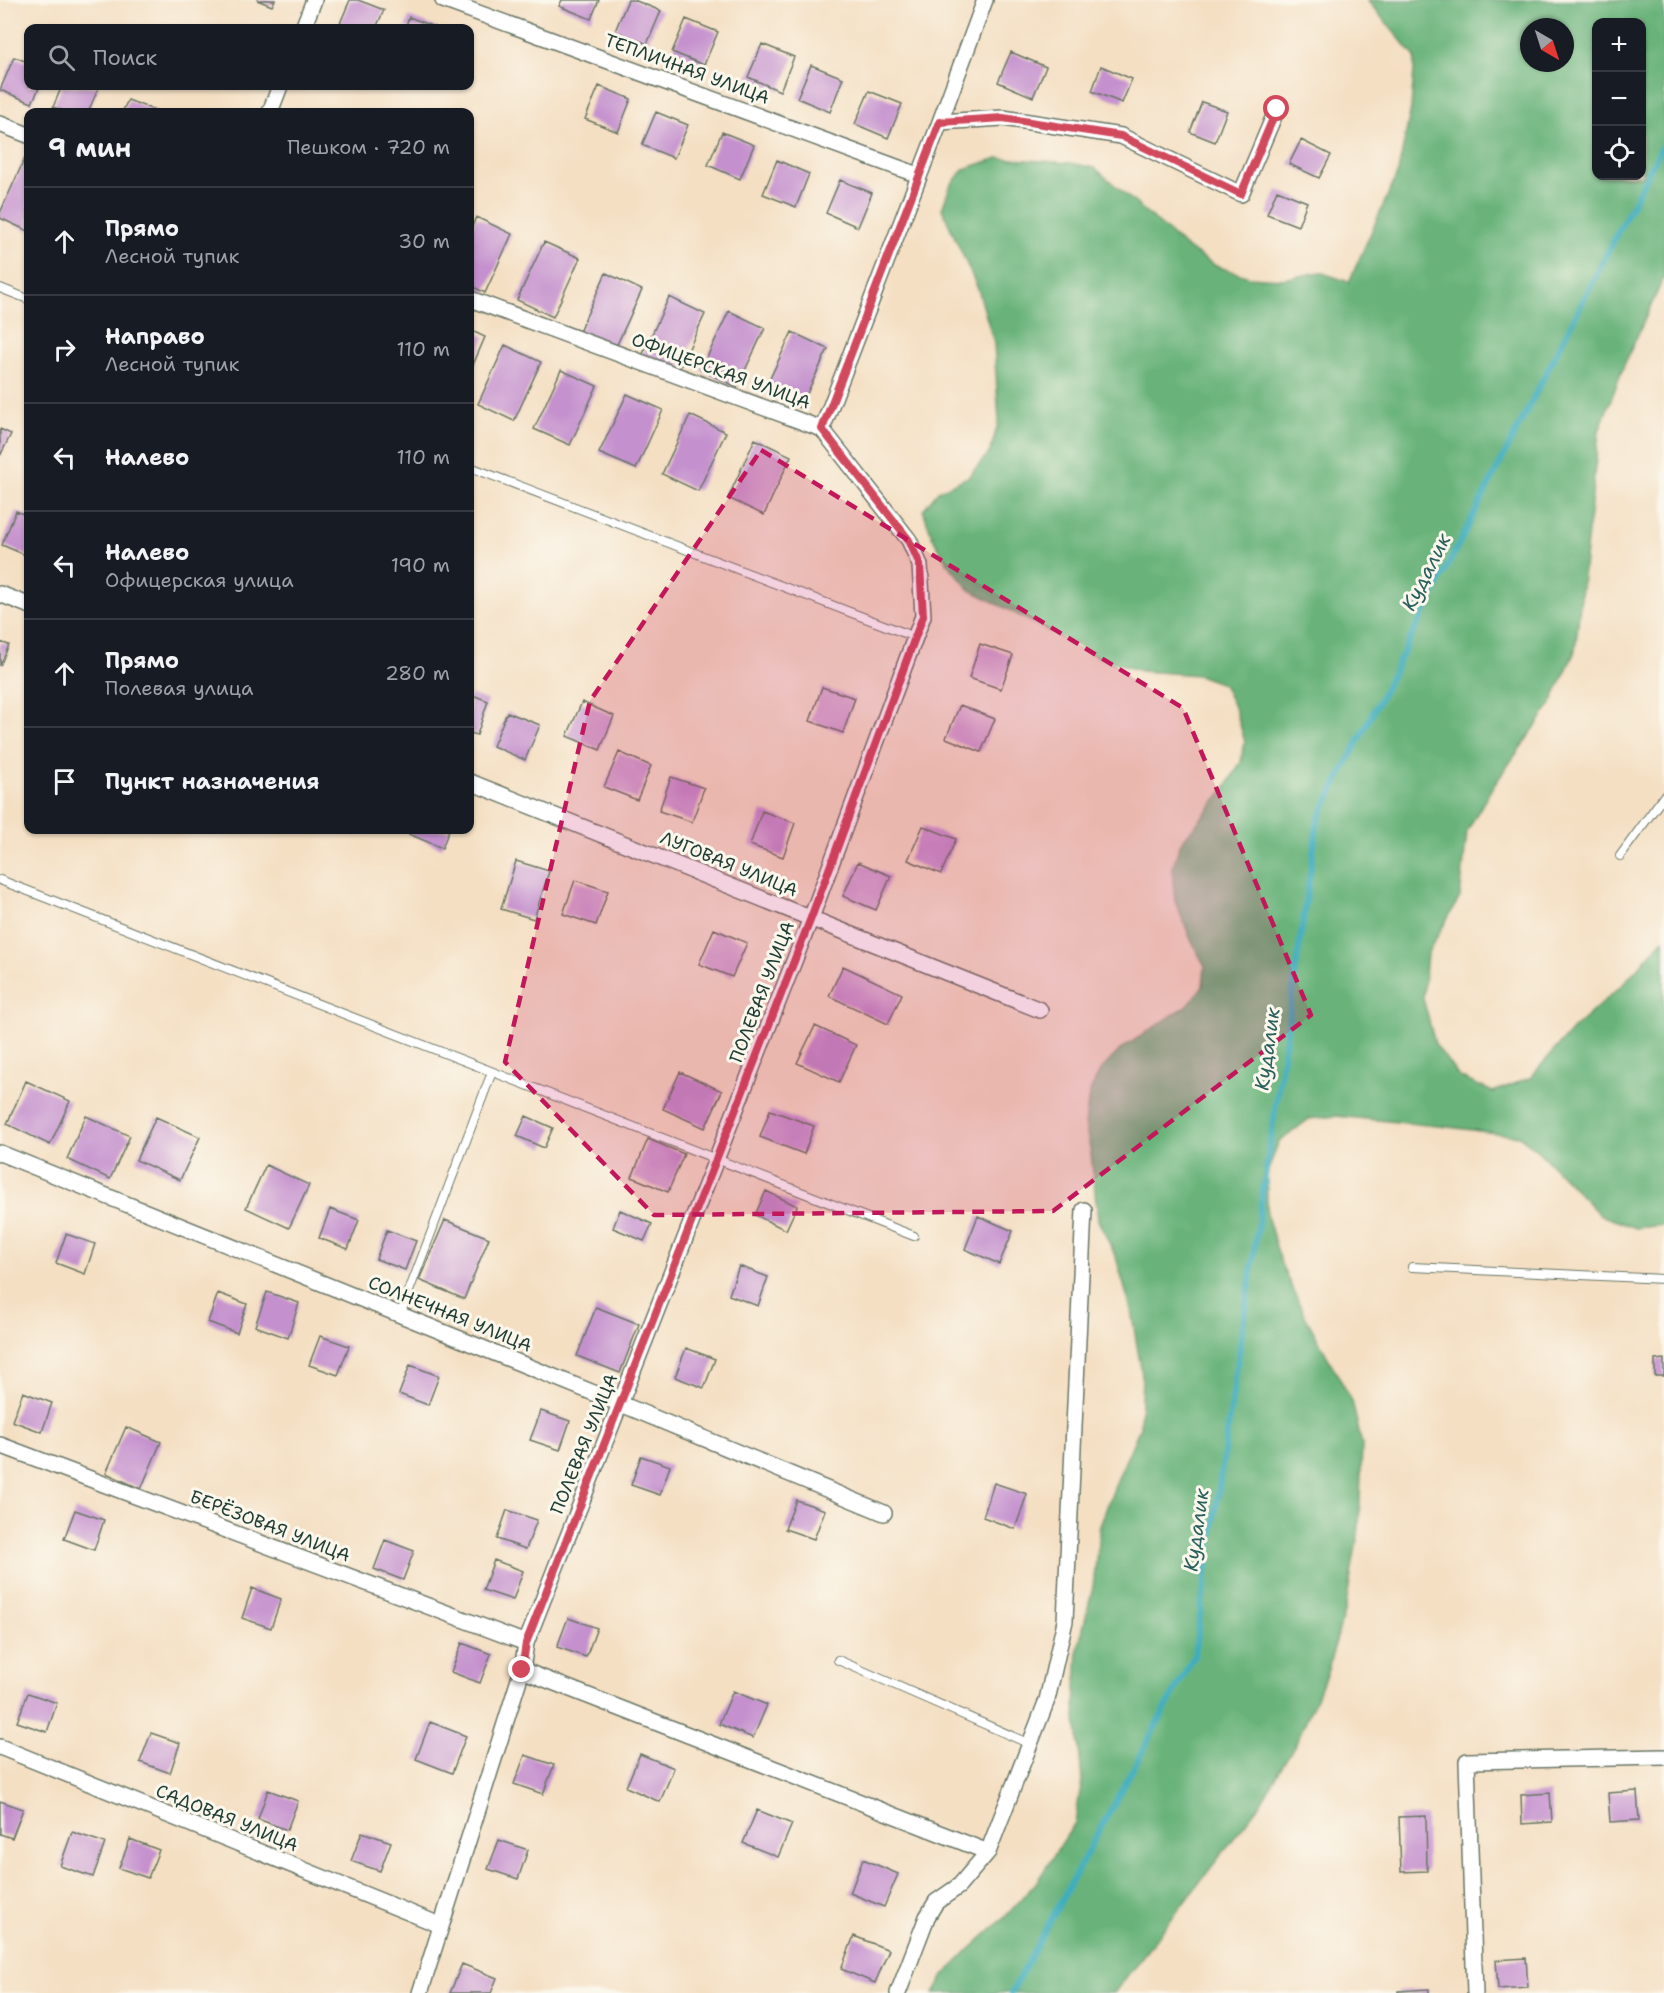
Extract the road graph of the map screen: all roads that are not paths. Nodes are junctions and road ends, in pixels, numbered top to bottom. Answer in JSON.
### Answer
{"nodes":[{"id":1,"x":314,"y":0,"type":"edge"},
{"id":2,"x":443,"y":0,"type":"edge"},
{"id":3,"x":985,"y":0,"type":"edge"},
{"id":4,"x":305,"y":24,"type":"edge"},
{"id":5,"x":278,"y":90,"type":"edge"},
{"id":6,"x":272,"y":108,"type":"edge"},
{"id":7,"x":1277,"y":109,"type":"dead end"},
{"id":8,"x":940,"y":122,"type":"junction"},
{"id":9,"x":0,"y":124,"type":"edge"},
{"id":10,"x":24,"y":133,"type":"edge"},
{"id":11,"x":918,"y":176,"type":"junction"},
{"id":12,"x":0,"y":288,"type":"edge"},
{"id":13,"x":24,"y":297,"type":"edge"},
{"id":14,"x":474,"y":300,"type":"edge"},
{"id":15,"x":822,"y":429,"type":"junction"},
{"id":16,"x":474,"y":469,"type":"edge"},
{"id":17,"x":0,"y":594,"type":"edge"},
{"id":18,"x":24,"y":603,"type":"edge"},
{"id":19,"x":915,"y":637,"type":"junction"},
{"id":20,"x":474,"y":784,"type":"edge"},
{"id":21,"x":1664,"y":796,"type":"edge"},
{"id":22,"x":1620,"y":856,"type":"dead end"},
{"id":23,"x":0,"y":879,"type":"edge"},
{"id":24,"x":811,"y":918,"type":"junction"},
{"id":25,"x":1040,"y":1010,"type":"dead end"},
{"id":26,"x":492,"y":1072,"type":"junction"},
{"id":27,"x":0,"y":1153,"type":"edge"},
{"id":28,"x":717,"y":1160,"type":"junction"},
{"id":29,"x":1084,"y":1210,"type":"dead end"},
{"id":30,"x":914,"y":1236,"type":"dead end"},
{"id":31,"x":1412,"y":1267,"type":"dead end"},
{"id":32,"x":1664,"y":1279,"type":"edge"},
{"id":33,"x":400,"y":1315,"type":"junction"},
{"id":34,"x":621,"y":1404,"type":"junction"},
{"id":35,"x":0,"y":1445,"type":"edge"},
{"id":36,"x":884,"y":1513,"type":"dead end"},
{"id":37,"x":526,"y":1643,"type":"junction"},
{"id":38,"x":838,"y":1660,"type":"dead end"},
{"id":39,"x":522,"y":1670,"type":"junction"},
{"id":40,"x":1030,"y":1744,"type":"junction"},
{"id":41,"x":0,"y":1747,"type":"edge"},
{"id":42,"x":1664,"y":1757,"type":"edge"},
{"id":43,"x":988,"y":1852,"type":"junction"},
{"id":44,"x":440,"y":1925,"type":"junction"},
{"id":45,"x":420,"y":1993,"type":"edge"},
{"id":46,"x":898,"y":1993,"type":"edge"},
{"id":47,"x":1475,"y":1993,"type":"edge"}],
"edges":[{"from":1,"to":4,"type":"street"},
{"from":2,"to":11,"type":"street","name":"ТЕПЛИЧНАЯ УЛИЦА"},
{"from":3,"to":8,"type":"street"},
{"from":5,"to":6,"type":"street"},
{"from":7,"to":8,"type":"street"},
{"from":8,"to":11,"type":"street"},
{"from":9,"to":10,"type":"street"},
{"from":11,"to":15,"type":"street"},
{"from":12,"to":13,"type":"lane"},
{"from":14,"to":15,"type":"street","name":"ОФИЦЕРСКАЯ УЛИЦА"},
{"from":15,"to":19,"type":"street","name":"ОФИЦЕРСКАЯ УЛИЦА"},
{"from":16,"to":19,"type":"lane"},
{"from":17,"to":18,"type":"street"},
{"from":19,"to":24,"type":"street","name":"ОФИЦЕРСКАЯ УЛИЦА"},
{"from":20,"to":24,"type":"street","name":"ЛУГОВАЯ УЛИЦА"},
{"from":21,"to":22,"type":"lane"},
{"from":23,"to":26,"type":"lane"},
{"from":24,"to":25,"type":"street","name":"ЛУГОВАЯ УЛИЦА"},
{"from":24,"to":28,"type":"street","name":"ПОЛЕВАЯ УЛИЦА"},
{"from":26,"to":28,"type":"lane"},
{"from":26,"to":33,"type":"lane"},
{"from":27,"to":33,"type":"street","name":"СОЛНЕЧНАЯ УЛИЦА"},
{"from":28,"to":30,"type":"lane"},
{"from":28,"to":34,"type":"street","name":"ПОЛЕВАЯ УЛИЦА"},
{"from":29,"to":40,"type":"street"},
{"from":31,"to":32,"type":"lane"},
{"from":33,"to":34,"type":"street","name":"СОЛНЕЧНАЯ УЛИЦА"},
{"from":34,"to":36,"type":"street","name":"СОЛНЕЧНАЯ УЛИЦА"},
{"from":34,"to":37,"type":"street","name":"ПОЛЕВАЯ УЛИЦА"},
{"from":35,"to":37,"type":"street","name":"БЕРЁЗОВАЯ УЛИЦА"},
{"from":37,"to":39,"type":"street","name":"ПОЛЕВАЯ УЛИЦА"},
{"from":38,"to":40,"type":"lane"},
{"from":39,"to":43,"type":"street"},
{"from":39,"to":44,"type":"street","name":"ПОЛЕВАЯ УЛИЦА"},
{"from":40,"to":43,"type":"street"},
{"from":41,"to":44,"type":"street","name":"САДОВАЯ УЛИЦА"},
{"from":42,"to":47,"type":"street"},
{"from":43,"to":46,"type":"street"},
{"from":44,"to":45,"type":"street","name":"ПОЛЕВАЯ УЛИЦА"}]}
